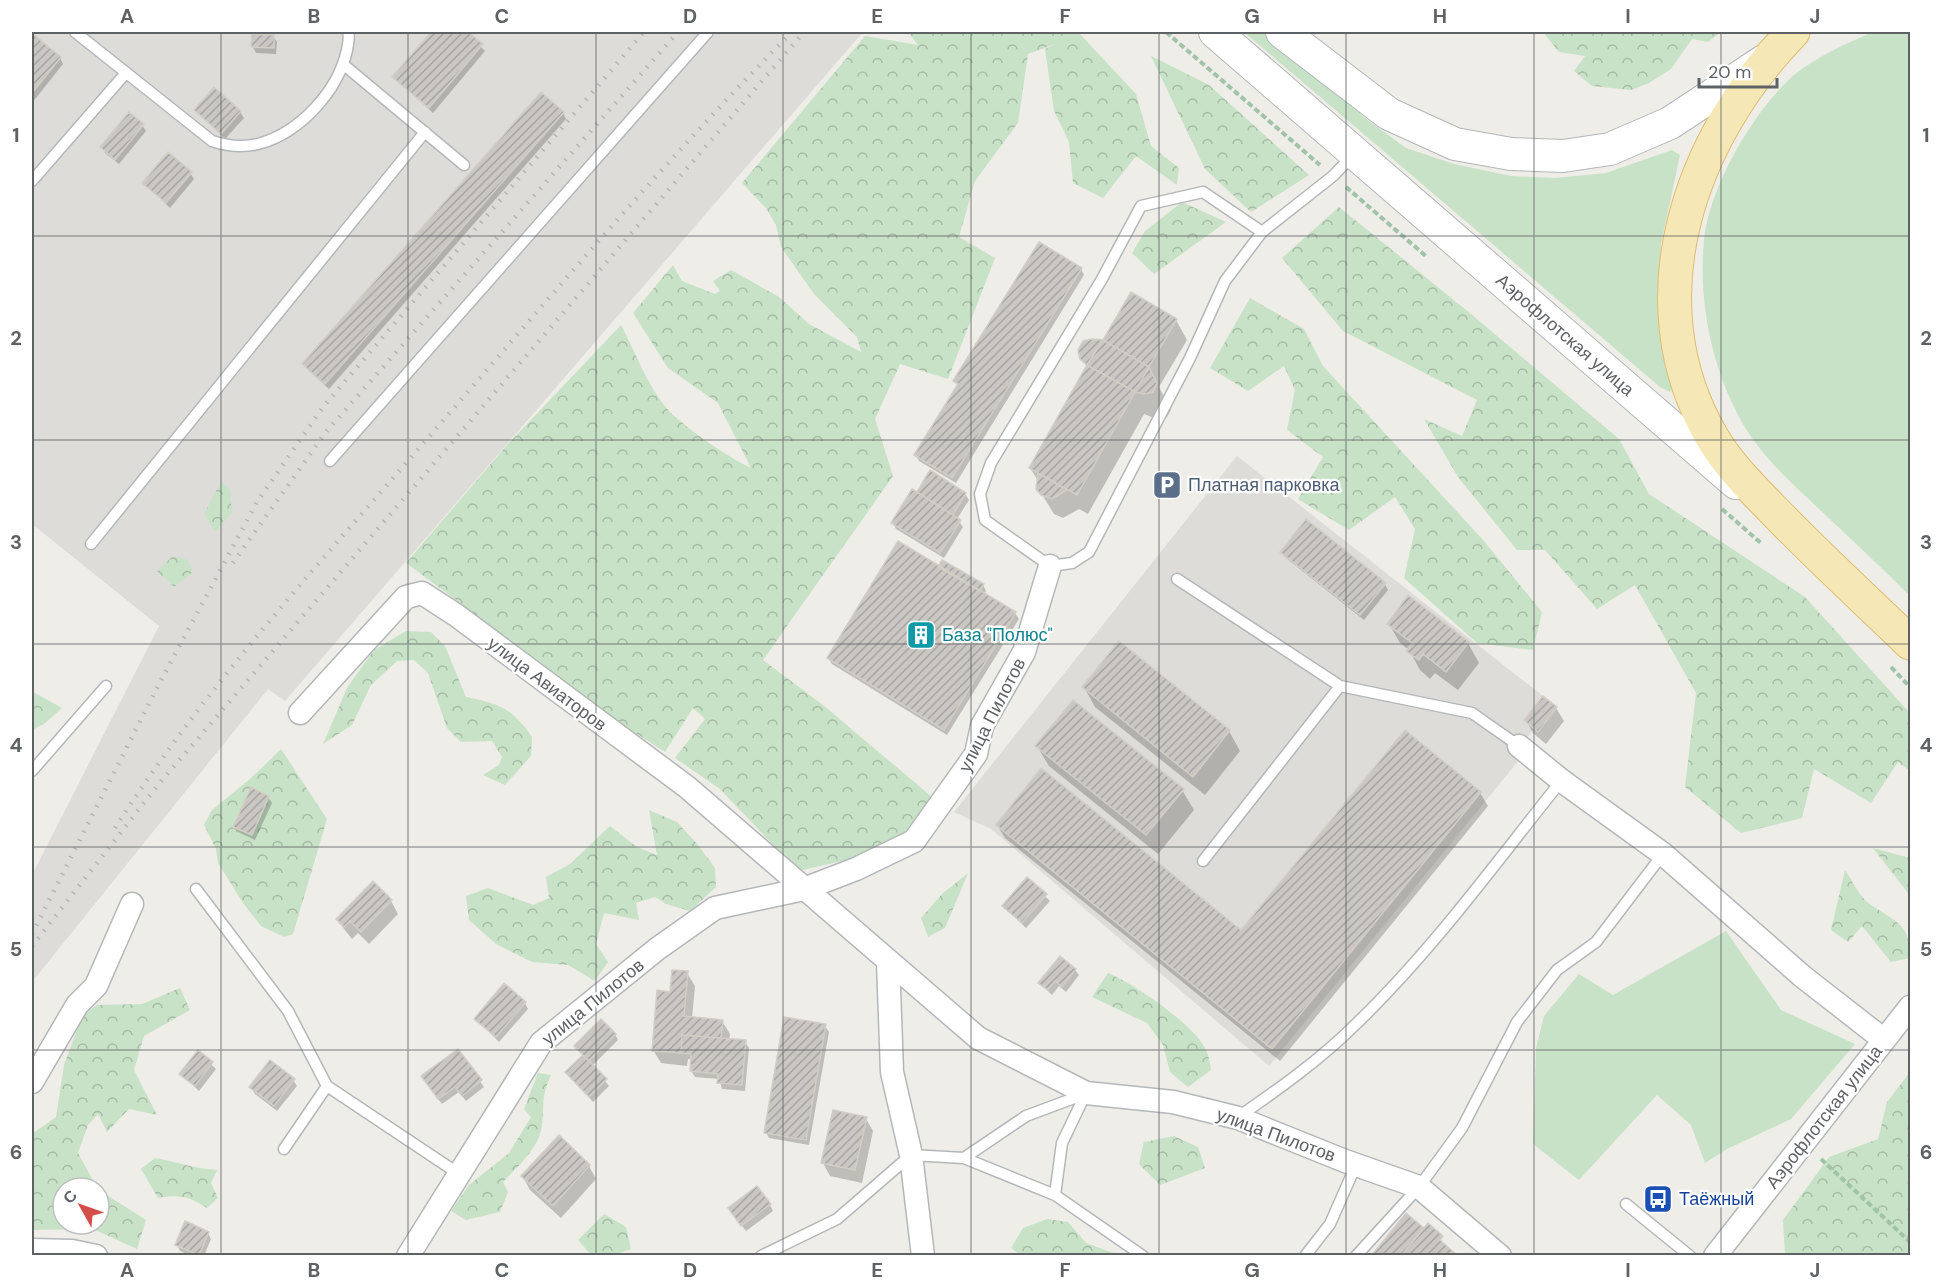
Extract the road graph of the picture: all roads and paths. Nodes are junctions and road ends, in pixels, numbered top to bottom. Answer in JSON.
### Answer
{"nodes":[{"id":1,"x":75,"y":32,"type":"edge"},
{"id":2,"x":708,"y":32,"type":"edge"},
{"id":3,"x":1215,"y":32,"type":"edge"},
{"id":4,"x":1282,"y":32,"type":"edge"},
{"id":5,"x":1793,"y":32,"type":"edge"},
{"id":6,"x":1816,"y":32,"type":"edge"},
{"id":7,"x":352,"y":33,"type":"edge"},
{"id":8,"x":1764,"y":61,"type":"junction"},
{"id":9,"x":344,"y":65,"type":"junction"},
{"id":10,"x":124,"y":74,"type":"junction"},
{"id":11,"x":425,"y":132,"type":"junction"},
{"id":12,"x":1356,"y":152,"type":"junction"},
{"id":13,"x":464,"y":165,"type":"dead end"},
{"id":14,"x":32,"y":181,"type":"edge"},
{"id":15,"x":1262,"y":232,"type":"junction"},
{"id":16,"x":330,"y":461,"type":"dead end"},
{"id":17,"x":91,"y":544,"type":"dead end"},
{"id":18,"x":1809,"y":547,"type":"junction"},
{"id":19,"x":1050,"y":566,"type":"junction"},
{"id":20,"x":1177,"y":579,"type":"dead end"},
{"id":21,"x":1911,"y":643,"type":"edge"},
{"id":22,"x":106,"y":686,"type":"dead end"},
{"id":23,"x":1340,"y":687,"type":"junction"},
{"id":24,"x":300,"y":713,"type":"dead end"},
{"id":25,"x":1520,"y":746,"type":"joint"},
{"id":26,"x":32,"y":771,"type":"edge"},
{"id":27,"x":1564,"y":779,"type":"junction"},
{"id":28,"x":1663,"y":854,"type":"junction"},
{"id":29,"x":1203,"y":861,"type":"dead end"},
{"id":30,"x":804,"y":889,"type":"junction"},
{"id":31,"x":196,"y":890,"type":"dead end"},
{"id":32,"x":132,"y":904,"type":"dead end"},
{"id":33,"x":888,"y":961,"type":"junction"},
{"id":34,"x":1911,"y":1007,"type":"edge"},
{"id":35,"x":1884,"y":1040,"type":"junction"},
{"id":36,"x":32,"y":1082,"type":"edge"},
{"id":37,"x":327,"y":1086,"type":"junction"},
{"id":38,"x":1086,"y":1093,"type":"junction"},
{"id":39,"x":1238,"y":1118,"type":"junction"},
{"id":40,"x":284,"y":1149,"type":"dead end"},
{"id":41,"x":1814,"y":1153,"type":"dead end"},
{"id":42,"x":911,"y":1155,"type":"junction"},
{"id":43,"x":964,"y":1158,"type":"junction"},
{"id":44,"x":1356,"y":1165,"type":"junction"},
{"id":45,"x":459,"y":1174,"type":"junction"},
{"id":46,"x":1419,"y":1187,"type":"junction"},
{"id":47,"x":1055,"y":1195,"type":"junction"},
{"id":48,"x":1626,"y":1204,"type":"dead end"},
{"id":49,"x":1911,"y":1242,"type":"edge"},
{"id":50,"x":32,"y":1250,"type":"edge"},
{"id":51,"x":96,"y":1256,"type":"edge"},
{"id":52,"x":408,"y":1256,"type":"edge"},
{"id":53,"x":761,"y":1256,"type":"edge"},
{"id":54,"x":923,"y":1256,"type":"edge"},
{"id":55,"x":1143,"y":1256,"type":"edge"},
{"id":56,"x":1305,"y":1256,"type":"edge"},
{"id":57,"x":1356,"y":1256,"type":"edge"},
{"id":58,"x":1500,"y":1256,"type":"edge"},
{"id":59,"x":1690,"y":1256,"type":"edge"},
{"id":60,"x":1715,"y":1256,"type":"edge"}],
"edges":[{"from":1,"to":10,"type":"lane"},
{"from":2,"to":16,"type":"lane"},
{"from":3,"to":12,"type":"main road","name":"Аэрофлотская улица"},
{"from":4,"to":8,"type":"main road"},
{"from":5,"to":8,"type":"main road"},
{"from":6,"to":8,"type":"main road"},
{"from":7,"to":9,"type":"lane"},
{"from":8,"to":18,"type":"main road"},
{"from":9,"to":10,"type":"lane"},
{"from":9,"to":11,"type":"lane"},
{"from":10,"to":14,"type":"lane"},
{"from":11,"to":13,"type":"lane"},
{"from":11,"to":17,"type":"lane"},
{"from":12,"to":15,"type":"lane"},
{"from":12,"to":18,"type":"main road","name":"Аэрофлотская улица"},
{"from":15,"to":19,"type":"lane"},
{"from":15,"to":19,"type":"lane"},
{"from":18,"to":21,"type":"main road","name":"Аэрофлотская улица"},
{"from":19,"to":30,"type":"street","name":"улица Пилотов"},
{"from":20,"to":23,"type":"lane"},
{"from":22,"to":26,"type":"lane"},
{"from":23,"to":25,"type":"lane"},
{"from":23,"to":29,"type":"lane"},
{"from":24,"to":30,"type":"street","name":"улица Авиаторов"},
{"from":25,"to":27,"type":"street"},
{"from":27,"to":28,"type":"street"},
{"from":27,"to":39,"type":"lane"},
{"from":28,"to":35,"type":"street"},
{"from":28,"to":46,"type":"lane"},
{"from":30,"to":33,"type":"street","name":"улица Пилотов"},
{"from":30,"to":45,"type":"street","name":"улица Пилотов"},
{"from":31,"to":37,"type":"lane"},
{"from":32,"to":36,"type":"street"},
{"from":33,"to":38,"type":"street","name":"улица Пилотов"},
{"from":33,"to":42,"type":"street"},
{"from":34,"to":35,"type":"street","name":"Аэрофлотская улица"},
{"from":35,"to":60,"type":"street","name":"Аэрофлотская улица"},
{"from":37,"to":40,"type":"lane"},
{"from":37,"to":45,"type":"lane"},
{"from":38,"to":39,"type":"street","name":"улица Пилотов"},
{"from":38,"to":43,"type":"lane"},
{"from":38,"to":47,"type":"lane"},
{"from":39,"to":44,"type":"street","name":"улица Пилотов"},
{"from":41,"to":49,"type":"path"},
{"from":42,"to":43,"type":"lane"},
{"from":42,"to":53,"type":"lane"},
{"from":42,"to":54,"type":"street"},
{"from":43,"to":47,"type":"lane"},
{"from":44,"to":46,"type":"street","name":"улица Пилотов"},
{"from":44,"to":56,"type":"lane"},
{"from":45,"to":52,"type":"street","name":"улица Пилотов"},
{"from":46,"to":57,"type":"lane"},
{"from":46,"to":58,"type":"street","name":"улица Пилотов"},
{"from":47,"to":55,"type":"lane"},
{"from":48,"to":59,"type":"lane"},
{"from":50,"to":51,"type":"street"}]}
